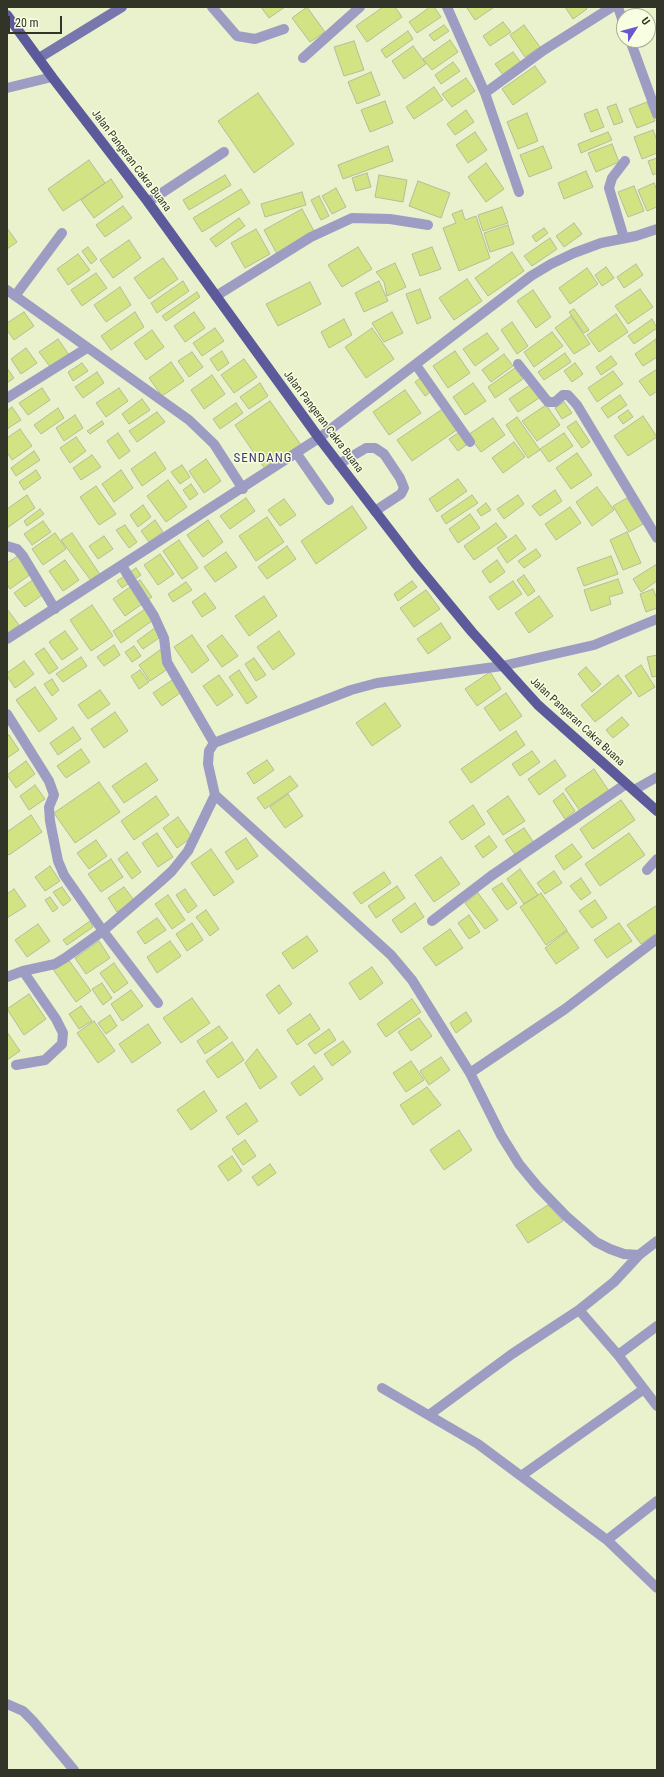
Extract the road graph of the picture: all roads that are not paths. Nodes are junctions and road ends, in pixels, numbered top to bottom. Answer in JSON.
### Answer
{"nodes":[{"id":1,"x":122,"y":7,"type":"edge"},
{"id":2,"x":212,"y":7,"type":"edge"},
{"id":3,"x":360,"y":7,"type":"edge"},
{"id":4,"x":447,"y":7,"type":"edge"},
{"id":5,"x":612,"y":7,"type":"edge"},
{"id":6,"x":7,"y":15,"type":"edge"},
{"id":7,"x":284,"y":29,"type":"dead end"},
{"id":8,"x":633,"y":48,"type":"edge"},
{"id":9,"x":39,"y":58,"type":"junction"},
{"id":10,"x":303,"y":58,"type":"dead end"},
{"id":11,"x":52,"y":77,"type":"junction"},
{"id":12,"x":7,"y":88,"type":"edge"},
{"id":13,"x":485,"y":93,"type":"junction"},
{"id":14,"x":657,"y":114,"type":"edge"},
{"id":15,"x":224,"y":152,"type":"dead end"},
{"id":16,"x":625,"y":161,"type":"dead end"},
{"id":17,"x":519,"y":192,"type":"dead end"},
{"id":18,"x":148,"y":202,"type":"junction"},
{"id":19,"x":428,"y":225,"type":"dead end"},
{"id":20,"x":657,"y":229,"type":"edge"},
{"id":21,"x":62,"y":233,"type":"dead end"},
{"id":22,"x":624,"y":238,"type":"junction"},
{"id":23,"x":11,"y":293,"type":"edge"},
{"id":24,"x":216,"y":296,"type":"junction"},
{"id":25,"x":87,"y":348,"type":"junction"},
{"id":26,"x":518,"y":364,"type":"dead end"},
{"id":27,"x":416,"y":365,"type":"junction"},
{"id":28,"x":7,"y":398,"type":"edge"},
{"id":29,"x":319,"y":438,"type":"junction"},
{"id":30,"x":470,"y":442,"type":"dead end"},
{"id":31,"x":297,"y":454,"type":"junction"},
{"id":32,"x":339,"y":464,"type":"junction"},
{"id":33,"x":243,"y":489,"type":"junction"},
{"id":34,"x":329,"y":500,"type":"dead end"},
{"id":35,"x":375,"y":511,"type":"junction"},
{"id":36,"x":657,"y":538,"type":"edge"},
{"id":37,"x":7,"y":546,"type":"edge"},
{"id":38,"x":122,"y":566,"type":"junction"},
{"id":39,"x":55,"y":609,"type":"junction"},
{"id":40,"x":657,"y":619,"type":"edge"},
{"id":41,"x":7,"y":639,"type":"edge"},
{"id":42,"x":502,"y":666,"type":"junction"},
{"id":43,"x":7,"y":714,"type":"edge"},
{"id":44,"x":214,"y":743,"type":"junction"},
{"id":45,"x":657,"y":777,"type":"edge"},
{"id":46,"x":630,"y":787,"type":"junction"},
{"id":47,"x":215,"y":795,"type":"junction"},
{"id":48,"x":657,"y":811,"type":"edge"},
{"id":49,"x":657,"y":859,"type":"edge"},
{"id":50,"x":647,"y":870,"type":"dead end"},
{"id":51,"x":432,"y":921,"type":"dead end"},
{"id":52,"x":103,"y":930,"type":"junction"},
{"id":53,"x":657,"y":939,"type":"edge"},
{"id":54,"x":23,"y":970,"type":"junction"},
{"id":55,"x":7,"y":977,"type":"edge"},
{"id":56,"x":158,"y":1002,"type":"dead end"},
{"id":57,"x":16,"y":1064,"type":"dead end"},
{"id":58,"x":470,"y":1073,"type":"junction"},
{"id":59,"x":657,"y":1241,"type":"edge"},
{"id":60,"x":639,"y":1255,"type":"junction"},
{"id":61,"x":579,"y":1310,"type":"junction"},
{"id":62,"x":657,"y":1326,"type":"edge"},
{"id":63,"x":618,"y":1355,"type":"junction"},
{"id":64,"x":382,"y":1388,"type":"dead end"},
{"id":65,"x":644,"y":1390,"type":"junction"},
{"id":66,"x":657,"y":1406,"type":"edge"},
{"id":67,"x":429,"y":1415,"type":"junction"},
{"id":68,"x":521,"y":1476,"type":"junction"},
{"id":69,"x":657,"y":1501,"type":"edge"},
{"id":70,"x":607,"y":1540,"type":"junction"},
{"id":71,"x":657,"y":1588,"type":"edge"},
{"id":72,"x":7,"y":1704,"type":"edge"},
{"id":73,"x":74,"y":1770,"type":"edge"}],
"edges":[{"from":1,"to":9,"type":"street"},
{"from":2,"to":7,"type":"street"},
{"from":3,"to":10,"type":"street"},
{"from":4,"to":13,"type":"street"},
{"from":5,"to":13,"type":"street"},
{"from":6,"to":9,"type":"main road","name":"Jalan Pangeran Cakra Buana"},
{"from":8,"to":14,"type":"street"},
{"from":9,"to":11,"type":"main road","name":"Jalan Pangeran Cakra Buana"},
{"from":11,"to":12,"type":"street"},
{"from":11,"to":18,"type":"main road","name":"Jalan Pangeran Cakra Buana"},
{"from":13,"to":17,"type":"street"},
{"from":15,"to":18,"type":"street"},
{"from":16,"to":22,"type":"street"},
{"from":18,"to":24,"type":"main road","name":"Jalan Pangeran Cakra Buana"},
{"from":19,"to":24,"type":"street"},
{"from":20,"to":22,"type":"street"},
{"from":21,"to":23,"type":"street"},
{"from":22,"to":27,"type":"street"},
{"from":23,"to":25,"type":"street"},
{"from":24,"to":29,"type":"main road","name":"Jalan Pangeran Cakra Buana"},
{"from":25,"to":28,"type":"street"},
{"from":25,"to":33,"type":"street"},
{"from":26,"to":36,"type":"street"},
{"from":27,"to":29,"type":"street"},
{"from":27,"to":30,"type":"street"},
{"from":29,"to":31,"type":"street"},
{"from":29,"to":32,"type":"main road","name":"Jalan Pangeran Cakra Buana"},
{"from":31,"to":33,"type":"street"},
{"from":31,"to":34,"type":"street"},
{"from":32,"to":35,"type":"main road","name":"Jalan Pangeran Cakra Buana"},
{"from":32,"to":35,"type":"street"},
{"from":33,"to":38,"type":"street"},
{"from":35,"to":42,"type":"main road","name":"Jalan Pangeran Cakra Buana"},
{"from":37,"to":39,"type":"street"},
{"from":38,"to":39,"type":"street"},
{"from":38,"to":44,"type":"street"},
{"from":39,"to":41,"type":"street"},
{"from":40,"to":42,"type":"street"},
{"from":42,"to":44,"type":"street"},
{"from":42,"to":46,"type":"main road","name":"Jalan Pangeran Cakra Buana"},
{"from":43,"to":52,"type":"street"},
{"from":44,"to":47,"type":"street"},
{"from":45,"to":46,"type":"street"},
{"from":46,"to":48,"type":"main road","name":"Jalan Pangeran Cakra Buana"},
{"from":46,"to":51,"type":"street"},
{"from":47,"to":52,"type":"street"},
{"from":47,"to":58,"type":"street"},
{"from":49,"to":50,"type":"street"},
{"from":52,"to":54,"type":"street"},
{"from":52,"to":56,"type":"street"},
{"from":53,"to":58,"type":"street"},
{"from":54,"to":55,"type":"street"},
{"from":54,"to":57,"type":"street"},
{"from":58,"to":60,"type":"street"},
{"from":59,"to":60,"type":"street"},
{"from":60,"to":61,"type":"street"},
{"from":61,"to":63,"type":"street"},
{"from":61,"to":67,"type":"street"},
{"from":62,"to":63,"type":"street"},
{"from":63,"to":65,"type":"street"},
{"from":64,"to":67,"type":"street"},
{"from":65,"to":66,"type":"street"},
{"from":65,"to":68,"type":"street"},
{"from":67,"to":68,"type":"street"},
{"from":68,"to":70,"type":"street"},
{"from":69,"to":70,"type":"street"},
{"from":70,"to":71,"type":"street"},
{"from":72,"to":73,"type":"street"}]}
